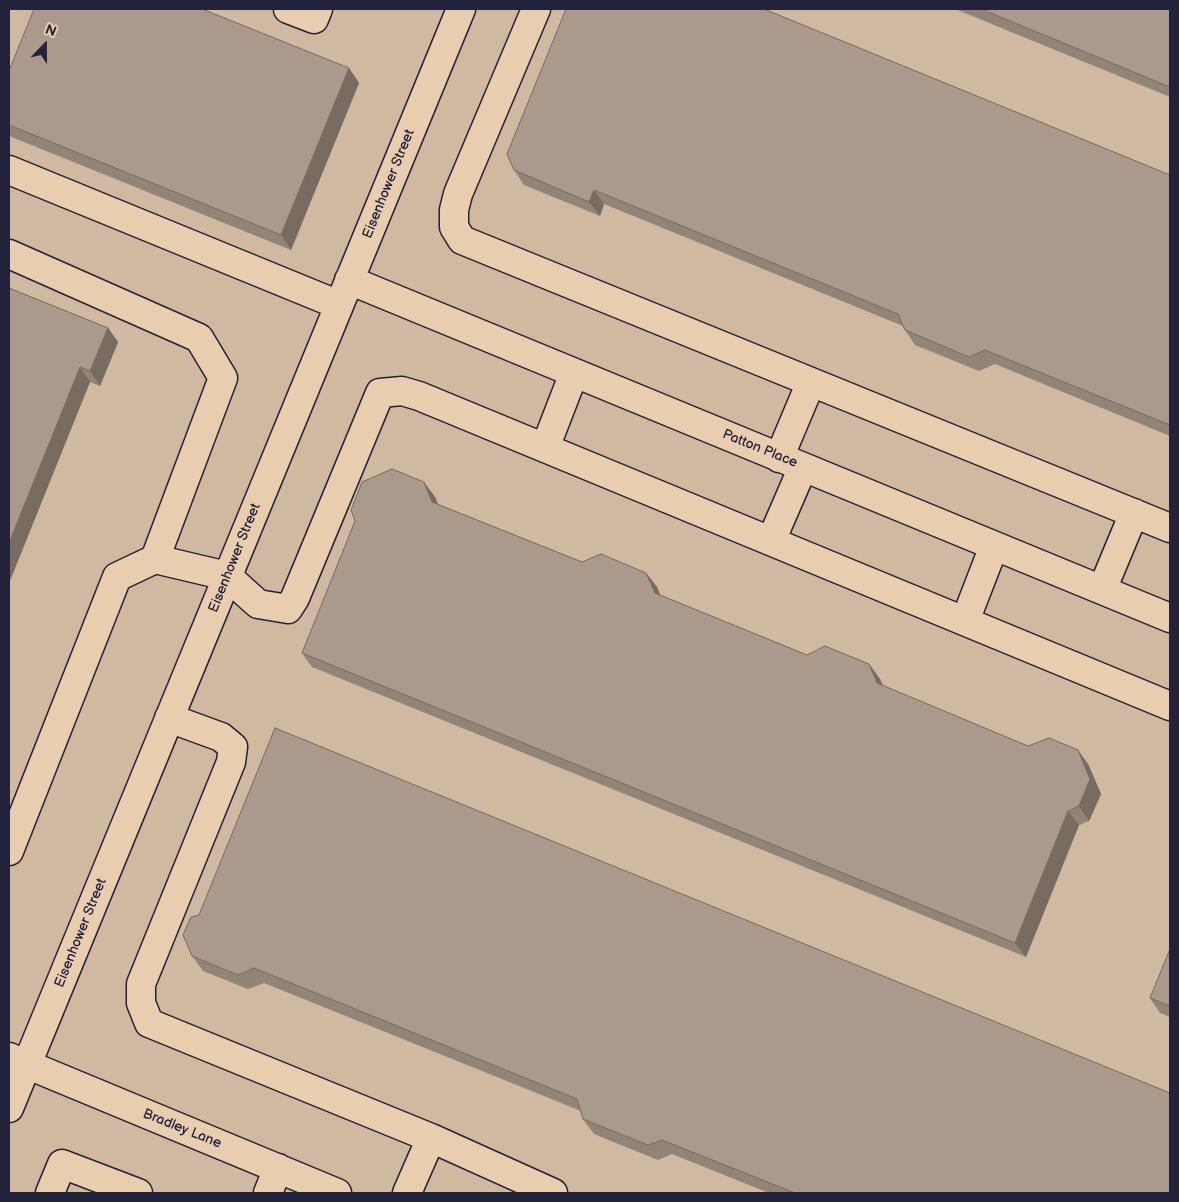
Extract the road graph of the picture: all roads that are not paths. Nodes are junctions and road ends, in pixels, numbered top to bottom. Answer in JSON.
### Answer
{"nodes":[{"id":1,"x":288,"y":9,"type":"edge"},
{"id":2,"x":318,"y":9,"type":"edge"},
{"id":3,"x":461,"y":9,"type":"edge"},
{"id":4,"x":536,"y":9,"type":"edge"},
{"id":5,"x":9,"y":170,"type":"edge"},
{"id":6,"x":9,"y":254,"type":"edge"},
{"id":7,"x":344,"y":292,"type":"junction"},
{"id":8,"x":574,"y":373,"type":"junction"},
{"id":9,"x":811,"y":382,"type":"junction"},
{"id":10,"x":545,"y":448,"type":"junction"},
{"id":11,"x":791,"y":462,"type":"junction"},
{"id":12,"x":1134,"y":513,"type":"junction"},
{"id":13,"x":1170,"y":528,"type":"edge"},
{"id":14,"x":771,"y":541,"type":"junction"},
{"id":15,"x":994,"y":546,"type":"junction"},
{"id":16,"x":155,"y":559,"type":"junction"},
{"id":17,"x":227,"y":576,"type":"junction"},
{"id":18,"x":1102,"y":590,"type":"junction"},
{"id":19,"x":1170,"y":618,"type":"edge"},
{"id":20,"x":965,"y":621,"type":"junction"},
{"id":21,"x":1170,"y":706,"type":"edge"},
{"id":22,"x":169,"y":718,"type":"junction"},
{"id":23,"x":9,"y":851,"type":"edge"},
{"id":24,"x":18,"y":1061,"type":"edge"},
{"id":25,"x":9,"y":1108,"type":"edge"},
{"id":26,"x":431,"y":1138,"type":"junction"},
{"id":27,"x":278,"y":1168,"type":"junction"},
{"id":28,"x":50,"y":1193,"type":"edge"},
{"id":29,"x":138,"y":1193,"type":"edge"},
{"id":30,"x":268,"y":1193,"type":"edge"},
{"id":31,"x":338,"y":1193,"type":"edge"},
{"id":32,"x":408,"y":1193,"type":"edge"},
{"id":33,"x":553,"y":1193,"type":"edge"}],
"edges":[{"from":1,"to":2,"type":"street"},
{"from":3,"to":7,"type":"street","name":"Eisenhower Street"},
{"from":4,"to":9,"type":"street"},
{"from":5,"to":7,"type":"street","name":"Patton Place"},
{"from":6,"to":16,"type":"street"},
{"from":7,"to":8,"type":"street","name":"Patton Place"},
{"from":7,"to":17,"type":"street","name":"Eisenhower Street"},
{"from":8,"to":10,"type":"street"},
{"from":8,"to":11,"type":"street","name":"Patton Place"},
{"from":9,"to":11,"type":"street"},
{"from":9,"to":12,"type":"street"},
{"from":10,"to":14,"type":"street"},
{"from":10,"to":17,"type":"street"},
{"from":11,"to":14,"type":"street"},
{"from":11,"to":15,"type":"street","name":"Patton Place"},
{"from":12,"to":13,"type":"street"},
{"from":12,"to":18,"type":"street"},
{"from":14,"to":20,"type":"street"},
{"from":15,"to":18,"type":"street","name":"Patton Place"},
{"from":15,"to":20,"type":"street"},
{"from":16,"to":17,"type":"street"},
{"from":16,"to":23,"type":"street"},
{"from":17,"to":22,"type":"street","name":"Eisenhower Street"},
{"from":18,"to":19,"type":"street","name":"Patton Place"},
{"from":20,"to":21,"type":"street"},
{"from":22,"to":24,"type":"street","name":"Eisenhower Street"},
{"from":22,"to":26,"type":"street"},
{"from":24,"to":25,"type":"street","name":"Eisenhower Street"},
{"from":24,"to":27,"type":"street","name":"Bradley Lane"},
{"from":26,"to":32,"type":"street"},
{"from":26,"to":33,"type":"street"},
{"from":27,"to":30,"type":"street"},
{"from":27,"to":31,"type":"street","name":"Bradley Lane"},
{"from":28,"to":29,"type":"street"}]}
